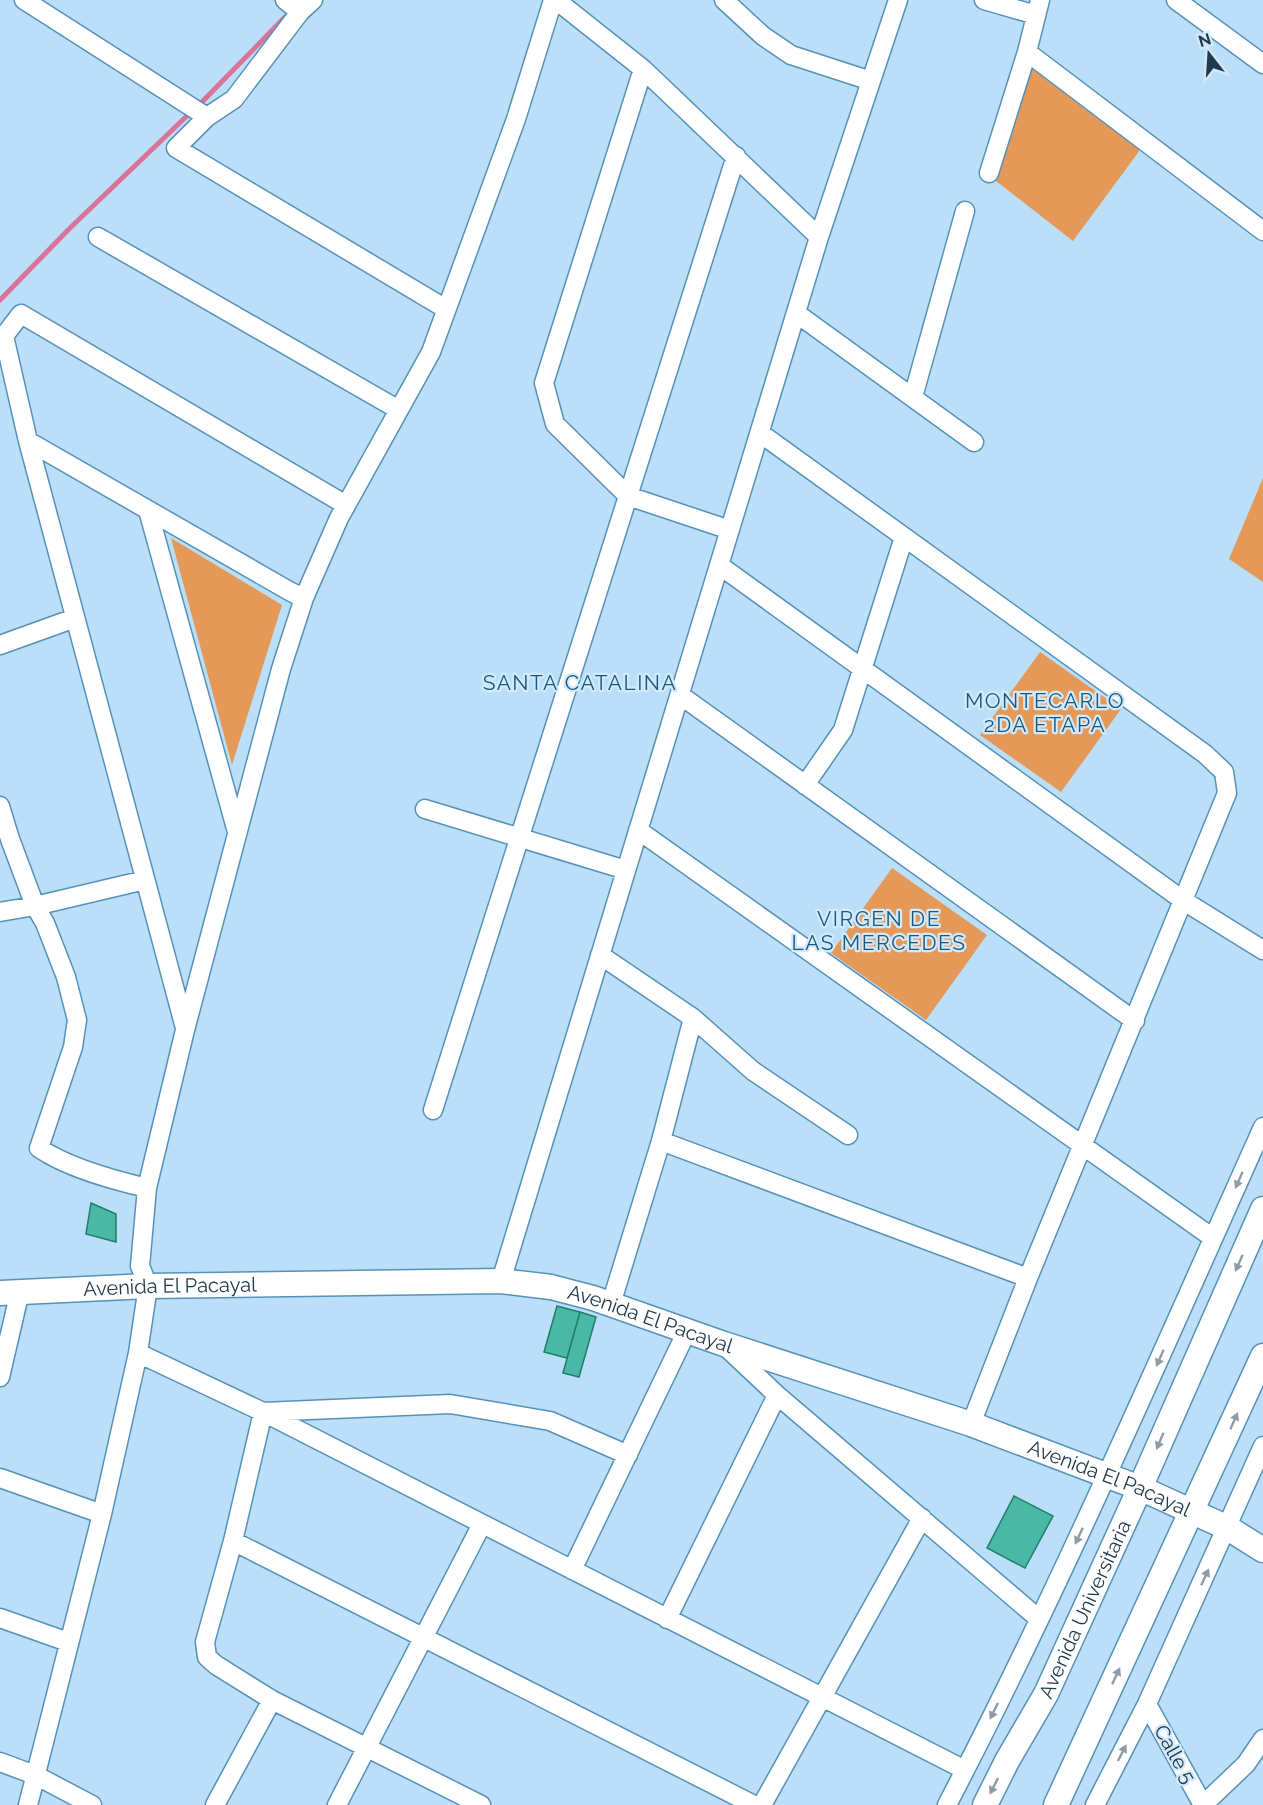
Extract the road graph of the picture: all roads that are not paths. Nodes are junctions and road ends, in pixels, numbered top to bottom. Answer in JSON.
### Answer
{"nodes":[{"id":1,"x":24,"y":0,"type":"edge"},
{"id":2,"x":285,"y":0,"type":"edge"},
{"id":3,"x":555,"y":0,"type":"edge"},
{"id":4,"x":724,"y":0,"type":"edge"},
{"id":5,"x":898,"y":0,"type":"edge"},
{"id":6,"x":984,"y":0,"type":"edge"},
{"id":7,"x":1176,"y":0,"type":"edge"},
{"id":8,"x":307,"y":6,"type":"edge"},
{"id":9,"x":1038,"y":8,"type":"edge"},
{"id":10,"x":1027,"y":52,"type":"junction"},
{"id":11,"x":1263,"y":64,"type":"edge"},
{"id":12,"x":643,"y":69,"type":"junction"},
{"id":13,"x":871,"y":81,"type":"junction"},
{"id":14,"x":207,"y":117,"type":"junction"},
{"id":15,"x":736,"y":156,"type":"junction"},
{"id":16,"x":989,"y":173,"type":"dead end"},
{"id":17,"x":966,"y":210,"type":"dead end"},
{"id":18,"x":1263,"y":231,"type":"edge"},
{"id":19,"x":98,"y":237,"type":"dead end"},
{"id":20,"x":819,"y":237,"type":"junction"},
{"id":21,"x":446,"y":309,"type":"junction"},
{"id":22,"x":796,"y":313,"type":"junction"},
{"id":23,"x":2,"y":336,"type":"edge"},
{"id":24,"x":913,"y":397,"type":"junction"},
{"id":25,"x":399,"y":410,"type":"junction"},
{"id":26,"x":760,"y":433,"type":"junction"},
{"id":27,"x":28,"y":441,"type":"junction"},
{"id":28,"x":974,"y":442,"type":"dead end"},
{"id":29,"x":628,"y":496,"type":"junction"},
{"id":30,"x":346,"y":505,"type":"junction"},
{"id":31,"x":148,"y":510,"type":"junction"},
{"id":32,"x":730,"y":530,"type":"junction"},
{"id":33,"x":904,"y":537,"type":"junction"},
{"id":34,"x":720,"y":565,"type":"junction"},
{"id":35,"x":304,"y":598,"type":"junction"},
{"id":36,"x":75,"y":618,"type":"junction"},
{"id":37,"x":0,"y":645,"type":"edge"},
{"id":38,"x":863,"y":668,"type":"junction"},
{"id":39,"x":680,"y":695,"type":"junction"},
{"id":40,"x":805,"y":785,"type":"junction"},
{"id":41,"x":0,"y":807,"type":"edge"},
{"id":42,"x":425,"y":809,"type":"dead end"},
{"id":43,"x":638,"y":830,"type":"junction"},
{"id":44,"x":237,"y":833,"type":"junction"},
{"id":45,"x":520,"y":836,"type":"junction"},
{"id":46,"x":626,"y":870,"type":"junction"},
{"id":47,"x":145,"y":880,"type":"junction"},
{"id":48,"x":1184,"y":901,"type":"junction"},
{"id":49,"x":35,"y":906,"type":"junction"},
{"id":50,"x":0,"y":912,"type":"edge"},
{"id":51,"x":1263,"y":950,"type":"edge"},
{"id":52,"x":600,"y":955,"type":"junction"},
{"id":53,"x":693,"y":1018,"type":"junction"},
{"id":54,"x":1134,"y":1021,"type":"junction"},
{"id":55,"x":185,"y":1030,"type":"junction"},
{"id":56,"x":433,"y":1110,"type":"dead end"},
{"id":57,"x":1263,"y":1127,"type":"edge"},
{"id":58,"x":848,"y":1135,"type":"dead end"},
{"id":59,"x":661,"y":1141,"type":"junction"},
{"id":60,"x":1083,"y":1147,"type":"junction"},
{"id":61,"x":147,"y":1188,"type":"junction"},
{"id":62,"x":1263,"y":1209,"type":"edge"},
{"id":63,"x":1213,"y":1238,"type":"junction"},
{"id":64,"x":1028,"y":1278,"type":"junction"},
{"id":65,"x":501,"y":1281,"type":"junction"},
{"id":66,"x":148,"y":1286,"type":"junction"},
{"id":67,"x":10,"y":1292,"type":"edge"},
{"id":68,"x":611,"y":1304,"type":"junction"},
{"id":69,"x":687,"y":1331,"type":"junction"},
{"id":70,"x":724,"y":1344,"type":"junction"},
{"id":71,"x":138,"y":1353,"type":"junction"},
{"id":72,"x":1263,"y":1356,"type":"edge"},
{"id":73,"x":0,"y":1377,"type":"edge"},
{"id":74,"x":777,"y":1395,"type":"junction"},
{"id":75,"x":263,"y":1412,"type":"junction"},
{"id":76,"x":971,"y":1424,"type":"junction"},
{"id":77,"x":1263,"y":1446,"type":"edge"},
{"id":78,"x":628,"y":1455,"type":"junction"},
{"id":79,"x":1108,"y":1475,"type":"junction"},
{"id":80,"x":0,"y":1478,"type":"edge"},
{"id":81,"x":1140,"y":1488,"type":"junction"},
{"id":82,"x":1192,"y":1512,"type":"junction"},
{"id":83,"x":102,"y":1514,"type":"junction"},
{"id":84,"x":922,"y":1518,"type":"junction"},
{"id":85,"x":482,"y":1524,"type":"junction"},
{"id":86,"x":1228,"y":1528,"type":"junction"},
{"id":87,"x":233,"y":1541,"type":"junction"},
{"id":88,"x":1263,"y":1550,"type":"edge"},
{"id":89,"x":572,"y":1570,"type":"junction"},
{"id":90,"x":0,"y":1618,"type":"edge"},
{"id":91,"x":667,"y":1619,"type":"junction"},
{"id":92,"x":1039,"y":1619,"type":"junction"},
{"id":93,"x":424,"y":1638,"type":"junction"},
{"id":94,"x":68,"y":1642,"type":"junction"},
{"id":95,"x":822,"y":1697,"type":"junction"},
{"id":96,"x":272,"y":1700,"type":"junction"},
{"id":97,"x":1147,"y":1704,"type":"junction"},
{"id":98,"x":1263,"y":1738,"type":"edge"},
{"id":99,"x":368,"y":1749,"type":"junction"},
{"id":100,"x":0,"y":1762,"type":"edge"},
{"id":101,"x":965,"y":1770,"type":"junction"},
{"id":102,"x":35,"y":1775,"type":"junction"},
{"id":103,"x":28,"y":1805,"type":"edge"},
{"id":104,"x":92,"y":1805,"type":"edge"},
{"id":105,"x":215,"y":1805,"type":"edge"},
{"id":106,"x":338,"y":1805,"type":"edge"},
{"id":107,"x":481,"y":1805,"type":"edge"},
{"id":108,"x":754,"y":1805,"type":"edge"},
{"id":109,"x":762,"y":1805,"type":"edge"},
{"id":110,"x":947,"y":1805,"type":"edge"},
{"id":111,"x":985,"y":1805,"type":"edge"},
{"id":112,"x":1056,"y":1805,"type":"edge"},
{"id":113,"x":1095,"y":1805,"type":"edge"},
{"id":114,"x":1203,"y":1805,"type":"edge"}],
"edges":[{"from":1,"to":14,"type":"street"},
{"from":2,"to":8,"type":"street"},
{"from":3,"to":12,"type":"street"},
{"from":3,"to":21,"type":"street"},
{"from":4,"to":13,"type":"street"},
{"from":5,"to":13,"type":"street"},
{"from":6,"to":9,"type":"street"},
{"from":7,"to":11,"type":"street"},
{"from":8,"to":14,"type":"street"},
{"from":9,"to":10,"type":"street"},
{"from":10,"to":16,"type":"street"},
{"from":10,"to":18,"type":"street"},
{"from":12,"to":15,"type":"street"},
{"from":12,"to":29,"type":"street"},
{"from":13,"to":20,"type":"street"},
{"from":14,"to":21,"type":"street"},
{"from":15,"to":20,"type":"street"},
{"from":15,"to":29,"type":"street"},
{"from":17,"to":24,"type":"street"},
{"from":19,"to":25,"type":"street"},
{"from":20,"to":22,"type":"street"},
{"from":21,"to":25,"type":"street"},
{"from":22,"to":24,"type":"street"},
{"from":22,"to":26,"type":"street"},
{"from":23,"to":27,"type":"street"},
{"from":23,"to":30,"type":"street"},
{"from":24,"to":28,"type":"street"},
{"from":25,"to":30,"type":"street"},
{"from":26,"to":32,"type":"street"},
{"from":26,"to":33,"type":"street"},
{"from":27,"to":31,"type":"street"},
{"from":27,"to":36,"type":"street"},
{"from":29,"to":32,"type":"street"},
{"from":29,"to":45,"type":"street"},
{"from":30,"to":35,"type":"street"},
{"from":31,"to":35,"type":"street"},
{"from":31,"to":44,"type":"street"},
{"from":32,"to":34,"type":"street"},
{"from":33,"to":38,"type":"street"},
{"from":33,"to":48,"type":"street"},
{"from":34,"to":38,"type":"street"},
{"from":34,"to":39,"type":"street"},
{"from":35,"to":44,"type":"street"},
{"from":36,"to":37,"type":"street"},
{"from":36,"to":47,"type":"street"},
{"from":38,"to":40,"type":"street"},
{"from":38,"to":48,"type":"street"},
{"from":39,"to":40,"type":"street"},
{"from":39,"to":43,"type":"street"},
{"from":40,"to":54,"type":"street"},
{"from":41,"to":49,"type":"street"},
{"from":42,"to":45,"type":"street"},
{"from":43,"to":46,"type":"street"},
{"from":43,"to":60,"type":"street"},
{"from":44,"to":55,"type":"street"},
{"from":45,"to":46,"type":"street"},
{"from":45,"to":56,"type":"street"},
{"from":46,"to":52,"type":"street"},
{"from":47,"to":49,"type":"street"},
{"from":47,"to":55,"type":"street"},
{"from":48,"to":51,"type":"street"},
{"from":48,"to":54,"type":"street"},
{"from":49,"to":50,"type":"street"},
{"from":49,"to":61,"type":"street"},
{"from":52,"to":53,"type":"street"},
{"from":52,"to":65,"type":"street"},
{"from":53,"to":58,"type":"street"},
{"from":53,"to":59,"type":"street"},
{"from":54,"to":60,"type":"street"},
{"from":55,"to":61,"type":"street"},
{"from":57,"to":63,"type":"street","one_way":true},
{"from":59,"to":64,"type":"street"},
{"from":59,"to":68,"type":"street"},
{"from":60,"to":63,"type":"street"},
{"from":60,"to":64,"type":"street"},
{"from":61,"to":66,"type":"street"},
{"from":62,"to":81,"type":"street","name":"Avenida Universitaria","one_way":true},
{"from":63,"to":79,"type":"street","one_way":true},
{"from":64,"to":76,"type":"street"},
{"from":65,"to":66,"type":"street","name":"Avenida El Pacayal"},
{"from":65,"to":68,"type":"street","name":"Avenida El Pacayal"},
{"from":66,"to":67,"type":"street","name":"Avenida El Pacayal"},
{"from":66,"to":71,"type":"street"},
{"from":67,"to":73,"type":"street"},
{"from":68,"to":69,"type":"street","name":"Avenida El Pacayal"},
{"from":69,"to":70,"type":"street","name":"Avenida El Pacayal"},
{"from":69,"to":78,"type":"street"},
{"from":70,"to":74,"type":"street"},
{"from":70,"to":76,"type":"street","name":"Avenida El Pacayal"},
{"from":71,"to":75,"type":"street"},
{"from":71,"to":83,"type":"street"},
{"from":82,"to":72,"type":"street","one_way":true},
{"from":74,"to":84,"type":"street"},
{"from":74,"to":91,"type":"street"},
{"from":75,"to":78,"type":"street"},
{"from":75,"to":85,"type":"street"},
{"from":75,"to":87,"type":"street"},
{"from":76,"to":79,"type":"street","name":"Avenida El Pacayal"},
{"from":77,"to":86,"type":"street"},
{"from":78,"to":89,"type":"street"},
{"from":79,"to":81,"type":"street","name":"Avenida El Pacayal"},
{"from":79,"to":92,"type":"street","one_way":true},
{"from":80,"to":83,"type":"street"},
{"from":81,"to":82,"type":"street","name":"Avenida El Pacayal"},
{"from":81,"to":111,"type":"street","name":"Avenida Universitaria","one_way":true},
{"from":82,"to":86,"type":"street","name":"Avenida El Pacayal"},
{"from":112,"to":82,"type":"street","one_way":true},
{"from":83,"to":94,"type":"street"},
{"from":84,"to":92,"type":"street"},
{"from":84,"to":95,"type":"street"},
{"from":85,"to":89,"type":"street"},
{"from":85,"to":93,"type":"street"},
{"from":86,"to":88,"type":"street","name":"Avenida El Pacayal"},
{"from":97,"to":86,"type":"street","one_way":true},
{"from":87,"to":93,"type":"street"},
{"from":87,"to":96,"type":"street"},
{"from":89,"to":91,"type":"street"},
{"from":90,"to":94,"type":"street"},
{"from":91,"to":95,"type":"street"},
{"from":92,"to":101,"type":"street","one_way":true},
{"from":93,"to":99,"type":"street"},
{"from":93,"to":108,"type":"street"},
{"from":94,"to":102,"type":"street"},
{"from":95,"to":101,"type":"street"},
{"from":95,"to":109,"type":"street"},
{"from":96,"to":99,"type":"street"},
{"from":96,"to":105,"type":"street"},
{"from":113,"to":97,"type":"street","one_way":true},
{"from":97,"to":114,"type":"street","name":"Calle 5"},
{"from":98,"to":114,"type":"street"},
{"from":99,"to":106,"type":"street"},
{"from":99,"to":107,"type":"street"},
{"from":100,"to":102,"type":"street"},
{"from":101,"to":110,"type":"street"},
{"from":102,"to":103,"type":"street"},
{"from":102,"to":104,"type":"street"}]}
